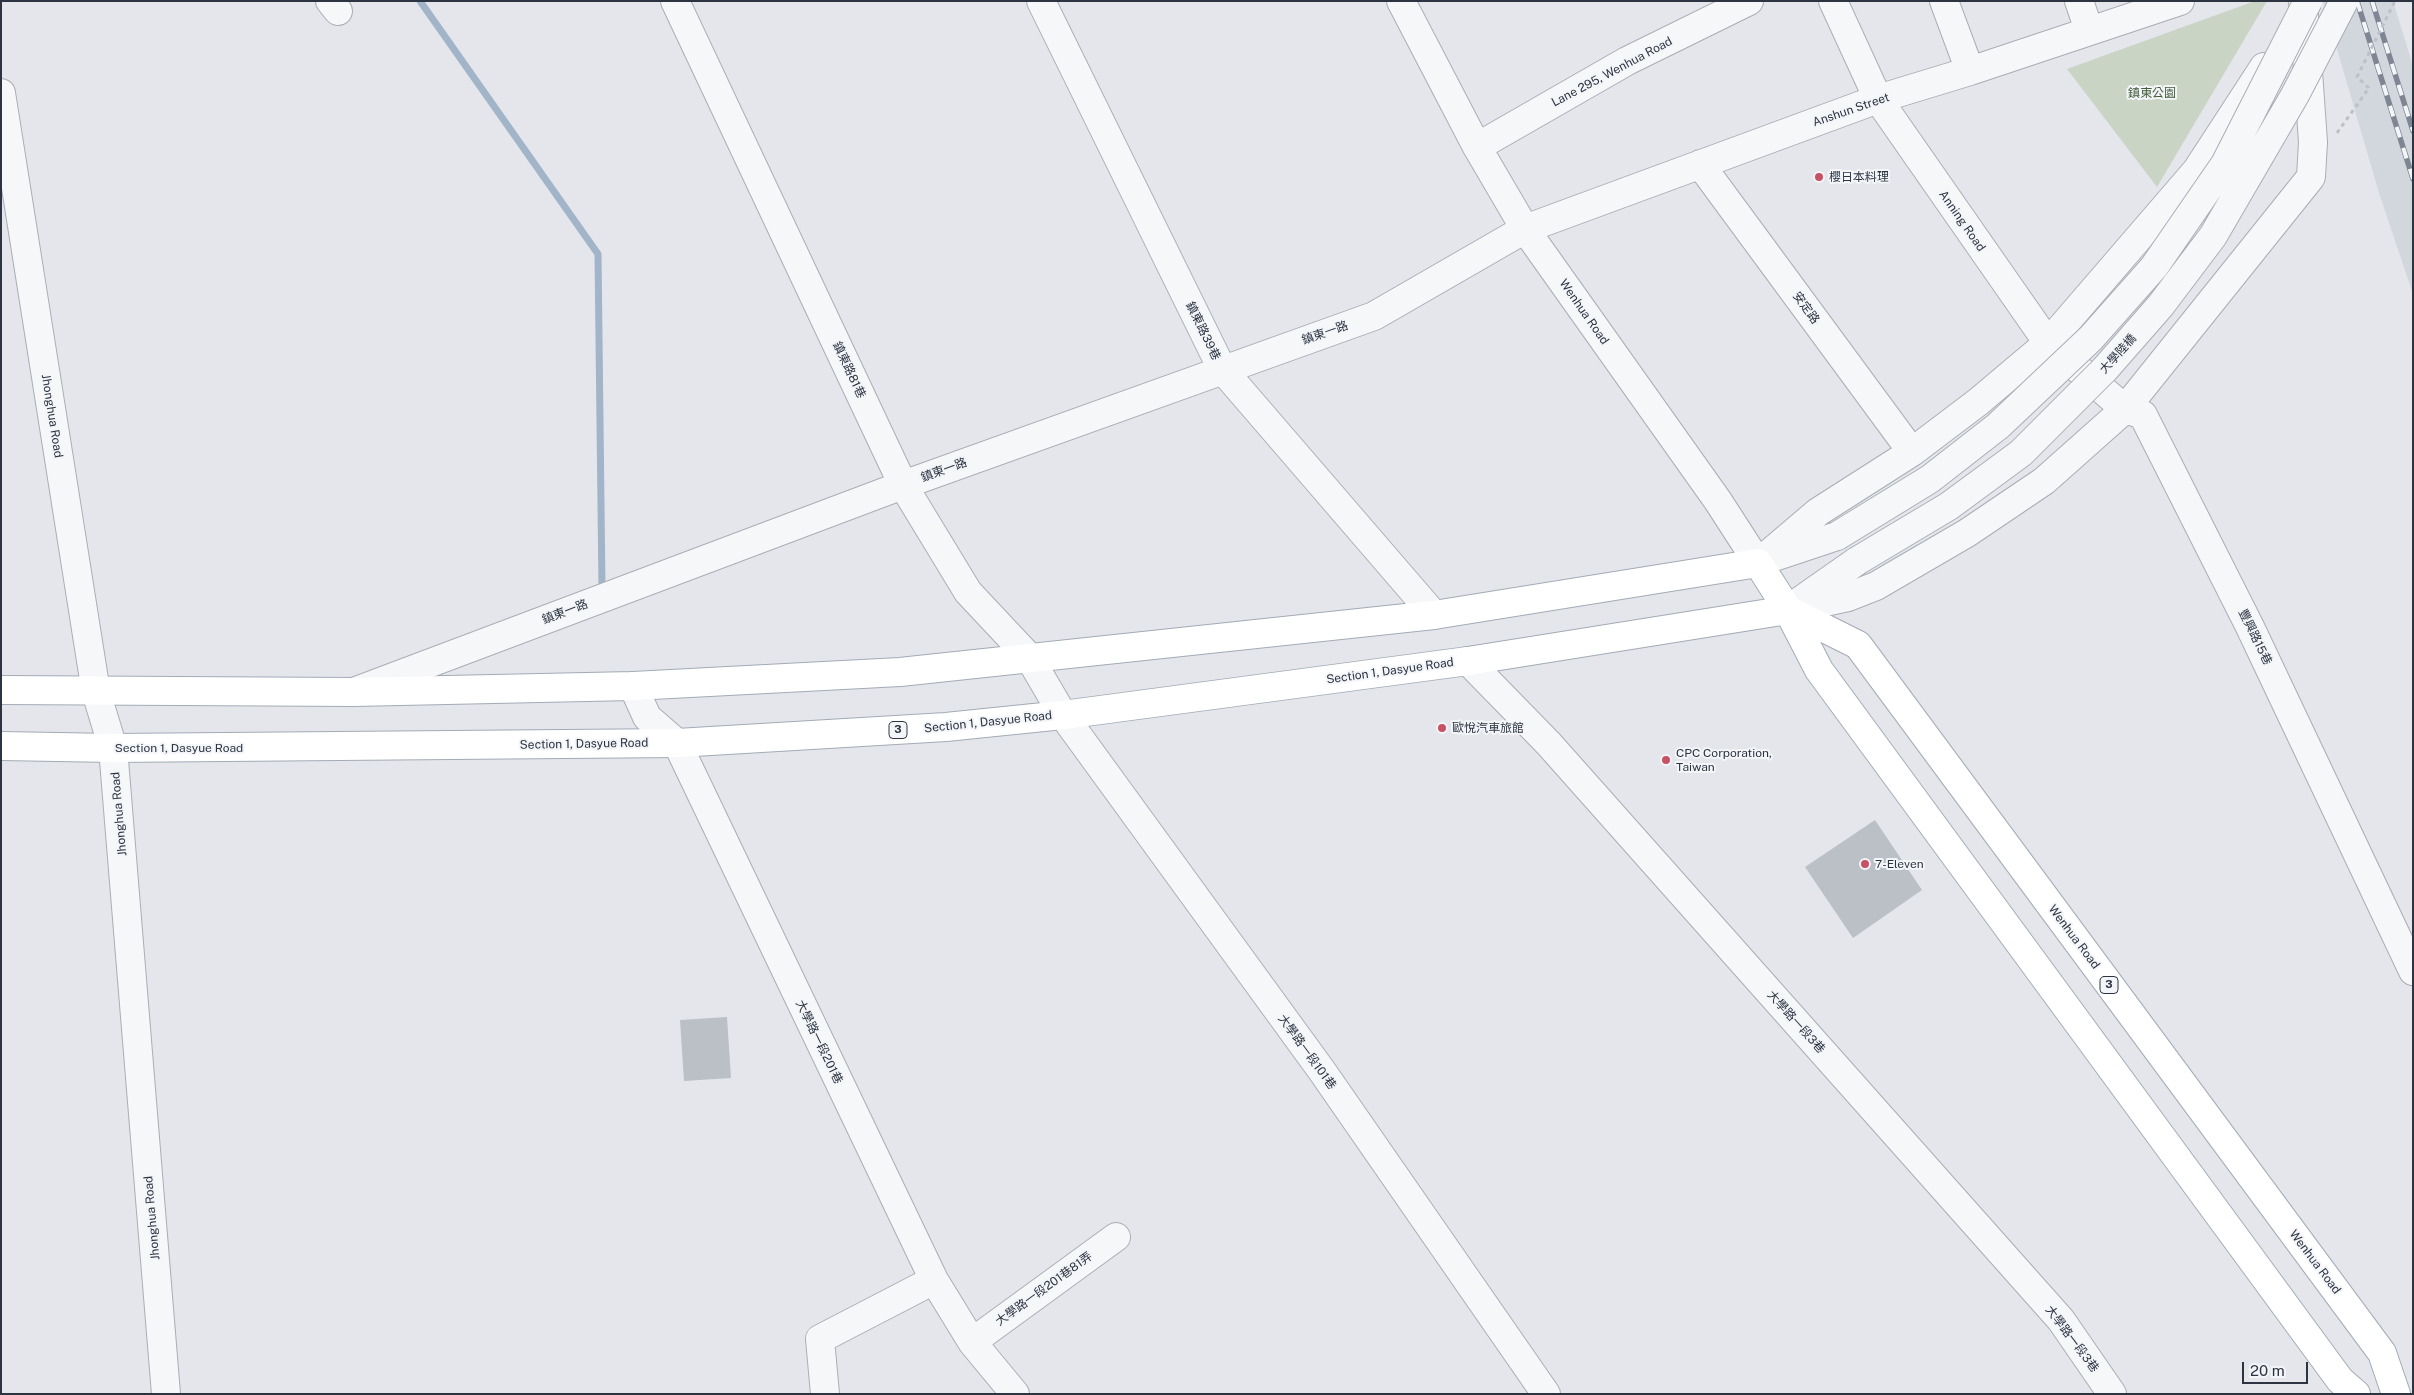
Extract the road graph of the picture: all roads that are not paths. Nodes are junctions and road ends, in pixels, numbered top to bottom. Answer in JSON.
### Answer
{"nodes":[{"id":1,"x":675,"y":1,"type":"edge"},
{"id":2,"x":1041,"y":1,"type":"edge"},
{"id":3,"x":1401,"y":1,"type":"edge"},
{"id":4,"x":1749,"y":1,"type":"edge"},
{"id":5,"x":1834,"y":1,"type":"edge"},
{"id":6,"x":1944,"y":1,"type":"edge"},
{"id":7,"x":2079,"y":1,"type":"edge"},
{"id":8,"x":2180,"y":1,"type":"edge"},
{"id":9,"x":2344,"y":1,"type":"edge"},
{"id":10,"x":2305,"y":2,"type":"edge"},
{"id":11,"x":2089,"y":30,"type":"junction"},
{"id":12,"x":1970,"y":71,"type":"junction"},
{"id":13,"x":1,"y":94,"type":"edge"},
{"id":14,"x":1878,"y":99,"type":"junction"},
{"id":15,"x":1477,"y":147,"type":"junction"},
{"id":16,"x":1700,"y":164,"type":"junction"},
{"id":17,"x":1525,"y":229,"type":"junction"},
{"id":18,"x":2048,"y":342,"type":"junction"},
{"id":19,"x":1222,"y":369,"type":"junction"},
{"id":20,"x":2125,"y":409,"type":"junction"},
{"id":21,"x":1912,"y":452,"type":"junction"},
{"id":22,"x":903,"y":485,"type":"junction"},
{"id":23,"x":1758,"y":563,"type":"junction"},
{"id":24,"x":1788,"y":610,"type":"junction"},
{"id":25,"x":1434,"y":615,"type":"junction"},
{"id":26,"x":1030,"y":658,"type":"junction"},
{"id":27,"x":1468,"y":661,"type":"junction"},
{"id":28,"x":633,"y":686,"type":"junction"},
{"id":29,"x":1,"y":690,"type":"edge"},
{"id":30,"x":96,"y":692,"type":"junction"},
{"id":31,"x":354,"y":692,"type":"junction"},
{"id":32,"x":1062,"y":715,"type":"junction"},
{"id":33,"x":677,"y":743,"type":"junction"},
{"id":34,"x":1,"y":746,"type":"edge"},
{"id":35,"x":113,"y":748,"type":"junction"},
{"id":36,"x":2413,"y":971,"type":"edge"},
{"id":37,"x":1116,"y":1237,"type":"dead end"},
{"id":38,"x":934,"y":1280,"type":"junction"},
{"id":39,"x":972,"y":1342,"type":"junction"},
{"id":40,"x":166,"y":1394,"type":"edge"},
{"id":41,"x":825,"y":1394,"type":"edge"},
{"id":42,"x":1015,"y":1394,"type":"edge"},
{"id":43,"x":1546,"y":1394,"type":"edge"},
{"id":44,"x":2112,"y":1394,"type":"edge"},
{"id":45,"x":2356,"y":1394,"type":"edge"},
{"id":46,"x":2396,"y":1394,"type":"edge"}],
"edges":[{"from":1,"to":22,"type":"street","name":"鎮東路81巷"},
{"from":2,"to":19,"type":"street","name":"鎮東路39巷"},
{"from":3,"to":15,"type":"street","name":"Wenhua Road"},
{"from":4,"to":15,"type":"street","name":"Lane 295, Wenhua Road"},
{"from":5,"to":14,"type":"street","name":"Anning Road"},
{"from":6,"to":12,"type":"street"},
{"from":7,"to":11,"type":"street"},
{"from":8,"to":11,"type":"street","name":"Anshun Street"},
{"from":9,"to":24,"type":"street","name":"大學陸橋","bridge":true},
{"from":10,"to":18,"type":"street"},
{"from":10,"to":20,"type":"street"},
{"from":10,"to":23,"type":"street","bridge":true},
{"from":11,"to":12,"type":"street","name":"Anshun Street"},
{"from":12,"to":14,"type":"street","name":"Anshun Street"},
{"from":13,"to":30,"type":"street","name":"Jhonghua Road"},
{"from":14,"to":16,"type":"street","name":"Anshun Street"},
{"from":14,"to":18,"type":"street","name":"Anning Road"},
{"from":15,"to":17,"type":"street","name":"Wenhua Road"},
{"from":16,"to":17,"type":"street","name":"Anshun Street"},
{"from":16,"to":21,"type":"street","name":"安定路"},
{"from":17,"to":19,"type":"street","name":"鎮東一路"},
{"from":17,"to":23,"type":"street","name":"Wenhua Road"},
{"from":18,"to":20,"type":"street","name":"豐興路15巷"},
{"from":18,"to":21,"type":"street"},
{"from":19,"to":22,"type":"street","name":"鎮東一路"},
{"from":19,"to":25,"type":"street","name":"鎮東路39巷"},
{"from":20,"to":24,"type":"street"},
{"from":20,"to":36,"type":"street","name":"豐興路15巷"},
{"from":21,"to":23,"type":"street"},
{"from":22,"to":26,"type":"street","name":"鎮東路81巷"},
{"from":22,"to":31,"type":"street","name":"鎮東一路"},
{"from":23,"to":24,"type":"main road","name":"Wenhua Road"},
{"from":23,"to":25,"type":"main road"},
{"from":24,"to":27,"type":"main road","name":"Section 1, Dasyue Road","number":"3"},
{"from":24,"to":45,"type":"main road","name":"Wenhua Road"},
{"from":24,"to":46,"type":"main road","name":"Wenhua Road","number":"3"},
{"from":25,"to":26,"type":"main road"},
{"from":26,"to":28,"type":"main road"},
{"from":26,"to":32,"type":"street","name":"鎮東路81巷"},
{"from":27,"to":32,"type":"main road","name":"Section 1, Dasyue Road","number":"3"},
{"from":27,"to":44,"type":"street","name":"大學路一段3巷"},
{"from":28,"to":31,"type":"main road"},
{"from":28,"to":33,"type":"street","name":"大學路一段201巷"},
{"from":29,"to":30,"type":"main road"},
{"from":30,"to":31,"type":"main road"},
{"from":30,"to":35,"type":"street","name":"Jhonghua Road"},
{"from":32,"to":33,"type":"main road","name":"Section 1, Dasyue Road","number":"3"},
{"from":32,"to":43,"type":"street","name":"大學路一段101巷"},
{"from":33,"to":35,"type":"main road","name":"Section 1, Dasyue Road","number":"3"},
{"from":33,"to":38,"type":"street","name":"大學路一段201巷"},
{"from":34,"to":35,"type":"main road","name":"Section 1, Dasyue Road","number":"3"},
{"from":35,"to":40,"type":"street","name":"Jhonghua Road"},
{"from":37,"to":39,"type":"street","name":"大學路一段201巷81弄"},
{"from":38,"to":39,"type":"street","name":"大學路一段201巷"},
{"from":38,"to":41,"type":"street"},
{"from":39,"to":42,"type":"street","name":"大學路一段201巷"}]}
